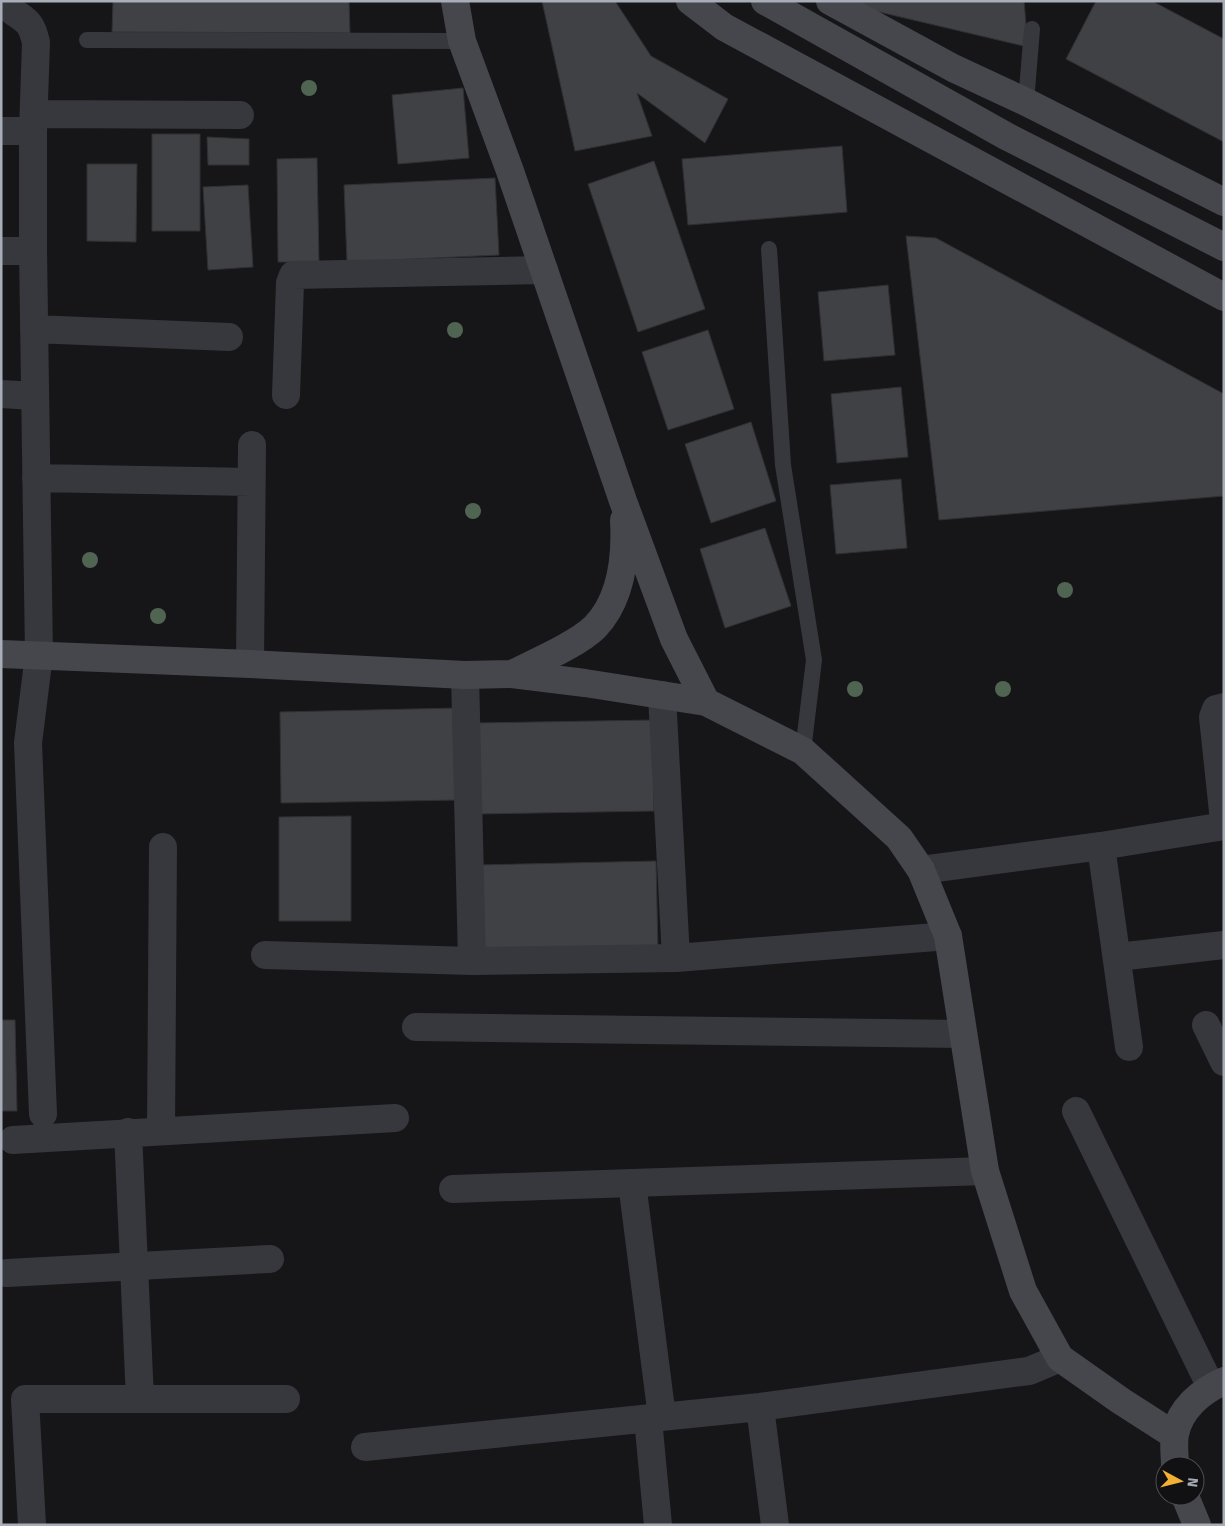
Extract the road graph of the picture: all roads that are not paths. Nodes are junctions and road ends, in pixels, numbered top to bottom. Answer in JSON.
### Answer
{"nodes":[{"id":1,"x":6,"y":1,"type":"edge"},
{"id":2,"x":455,"y":1,"type":"edge"},
{"id":3,"x":690,"y":1,"type":"edge"},
{"id":4,"x":766,"y":1,"type":"edge"},
{"id":5,"x":830,"y":1,"type":"edge"},
{"id":6,"x":1032,"y":29,"type":"dead end"},
{"id":7,"x":87,"y":40,"type":"dead end"},
{"id":8,"x":462,"y":41,"type":"junction"},
{"id":9,"x":1026,"y":102,"type":"junction"},
{"id":10,"x":240,"y":115,"type":"dead end"},
{"id":11,"x":33,"y":122,"type":"junction"},
{"id":12,"x":1,"y":131,"type":"edge"},
{"id":13,"x":1224,"y":202,"type":"edge"},
{"id":14,"x":1224,"y":247,"type":"edge"},
{"id":15,"x":770,"y":249,"type":"dead end"},
{"id":16,"x":1,"y":251,"type":"edge"},
{"id":17,"x":33,"y":251,"type":"junction"},
{"id":18,"x":544,"y":270,"type":"junction"},
{"id":19,"x":1224,"y":297,"type":"edge"},
{"id":20,"x":34,"y":330,"type":"junction"},
{"id":21,"x":229,"y":337,"type":"dead end"},
{"id":22,"x":1,"y":394,"type":"edge"},
{"id":23,"x":35,"y":396,"type":"junction"},
{"id":24,"x":286,"y":396,"type":"dead end"},
{"id":25,"x":252,"y":445,"type":"dead end"},
{"id":26,"x":36,"y":478,"type":"junction"},
{"id":27,"x":251,"y":482,"type":"junction"},
{"id":28,"x":622,"y":501,"type":"junction"},
{"id":29,"x":1,"y":654,"type":"edge"},
{"id":30,"x":39,"y":655,"type":"junction"},
{"id":31,"x":250,"y":664,"type":"junction"},
{"id":32,"x":512,"y":674,"type":"junction"},
{"id":33,"x":465,"y":675,"type":"junction"},
{"id":34,"x":662,"y":695,"type":"junction"},
{"id":35,"x":706,"y":702,"type":"junction"},
{"id":36,"x":1224,"y":707,"type":"edge"},
{"id":37,"x":803,"y":751,"type":"junction"},
{"id":38,"x":1224,"y":821,"type":"edge"},
{"id":39,"x":1224,"y":826,"type":"edge"},
{"id":40,"x":1101,"y":846,"type":"junction"},
{"id":41,"x":163,"y":847,"type":"dead end"},
{"id":42,"x":921,"y":870,"type":"junction"},
{"id":43,"x":948,"y":936,"type":"junction"},
{"id":44,"x":1224,"y":945,"type":"edge"},
{"id":45,"x":265,"y":955,"type":"dead end"},
{"id":46,"x":1118,"y":957,"type":"junction"},
{"id":47,"x":676,"y":958,"type":"junction"},
{"id":48,"x":472,"y":962,"type":"junction"},
{"id":49,"x":1206,"y":1025,"type":"dead end"},
{"id":50,"x":416,"y":1027,"type":"dead end"},
{"id":51,"x":963,"y":1034,"type":"junction"},
{"id":52,"x":1129,"y":1048,"type":"dead end"},
{"id":53,"x":1224,"y":1062,"type":"edge"},
{"id":54,"x":1076,"y":1111,"type":"dead end"},
{"id":55,"x":43,"y":1114,"type":"dead end"},
{"id":56,"x":395,"y":1118,"type":"dead end"},
{"id":57,"x":161,"y":1130,"type":"junction"},
{"id":58,"x":128,"y":1132,"type":"junction"},
{"id":59,"x":13,"y":1140,"type":"dead end"},
{"id":60,"x":985,"y":1171,"type":"junction"},
{"id":61,"x":632,"y":1183,"type":"junction"},
{"id":62,"x":453,"y":1189,"type":"dead end"},
{"id":63,"x":270,"y":1260,"type":"dead end"},
{"id":64,"x":134,"y":1266,"type":"junction"},
{"id":65,"x":7,"y":1273,"type":"dead end"},
{"id":66,"x":1060,"y":1358,"type":"junction"},
{"id":67,"x":1217,"y":1384,"type":"edge"},
{"id":68,"x":140,"y":1399,"type":"junction"},
{"id":69,"x":286,"y":1399,"type":"dead end"},
{"id":70,"x":760,"y":1407,"type":"junction"},
{"id":71,"x":655,"y":1418,"type":"junction"},
{"id":72,"x":1174,"y":1435,"type":"junction"},
{"id":73,"x":365,"y":1447,"type":"dead end"},
{"id":74,"x":1175,"y":1456,"type":"edge"},
{"id":75,"x":1189,"y":1506,"type":"edge"},
{"id":76,"x":32,"y":1525,"type":"edge"},
{"id":77,"x":658,"y":1525,"type":"edge"},
{"id":78,"x":775,"y":1525,"type":"edge"},
{"id":79,"x":1197,"y":1525,"type":"edge"}],
"edges":[{"from":1,"to":11,"type":"street"},
{"from":2,"to":8,"type":"street"},
{"from":3,"to":19,"type":"street"},
{"from":4,"to":14,"type":"street"},
{"from":5,"to":9,"type":"street"},
{"from":6,"to":9,"type":"lane"},
{"from":7,"to":8,"type":"lane"},
{"from":8,"to":18,"type":"street"},
{"from":9,"to":13,"type":"street"},
{"from":10,"to":11,"type":"street"},
{"from":11,"to":12,"type":"street"},
{"from":11,"to":17,"type":"street"},
{"from":15,"to":37,"type":"lane"},
{"from":16,"to":17,"type":"street"},
{"from":17,"to":20,"type":"street"},
{"from":18,"to":24,"type":"street"},
{"from":18,"to":28,"type":"street"},
{"from":20,"to":21,"type":"street"},
{"from":20,"to":23,"type":"street"},
{"from":22,"to":23,"type":"street"},
{"from":23,"to":26,"type":"street"},
{"from":25,"to":27,"type":"street"},
{"from":26,"to":27,"type":"street"},
{"from":26,"to":30,"type":"street"},
{"from":27,"to":31,"type":"street"},
{"from":28,"to":32,"type":"street"},
{"from":28,"to":35,"type":"street"},
{"from":29,"to":30,"type":"street"},
{"from":30,"to":31,"type":"street"},
{"from":30,"to":55,"type":"street"},
{"from":31,"to":33,"type":"street"},
{"from":32,"to":33,"type":"street"},
{"from":32,"to":34,"type":"street"},
{"from":33,"to":48,"type":"street"},
{"from":34,"to":35,"type":"street"},
{"from":34,"to":47,"type":"street"},
{"from":35,"to":37,"type":"street"},
{"from":36,"to":38,"type":"street"},
{"from":37,"to":42,"type":"street"},
{"from":39,"to":40,"type":"street"},
{"from":40,"to":42,"type":"street"},
{"from":40,"to":46,"type":"street"},
{"from":41,"to":57,"type":"street"},
{"from":42,"to":43,"type":"street"},
{"from":43,"to":47,"type":"street"},
{"from":43,"to":51,"type":"street"},
{"from":44,"to":46,"type":"street"},
{"from":45,"to":48,"type":"street"},
{"from":46,"to":52,"type":"street"},
{"from":47,"to":48,"type":"street"},
{"from":49,"to":53,"type":"street"},
{"from":50,"to":51,"type":"street"},
{"from":51,"to":60,"type":"street"},
{"from":54,"to":67,"type":"street"},
{"from":56,"to":57,"type":"street"},
{"from":57,"to":58,"type":"street"},
{"from":58,"to":59,"type":"street"},
{"from":58,"to":64,"type":"street"},
{"from":60,"to":61,"type":"street"},
{"from":60,"to":66,"type":"street"},
{"from":61,"to":62,"type":"street"},
{"from":61,"to":71,"type":"street"},
{"from":63,"to":64,"type":"street"},
{"from":64,"to":65,"type":"street"},
{"from":64,"to":68,"type":"street"},
{"from":66,"to":70,"type":"street"},
{"from":66,"to":72,"type":"street"},
{"from":67,"to":72,"type":"street"},
{"from":68,"to":69,"type":"street"},
{"from":68,"to":76,"type":"street"},
{"from":70,"to":71,"type":"street"},
{"from":70,"to":78,"type":"street"},
{"from":71,"to":73,"type":"street"},
{"from":71,"to":77,"type":"street"},
{"from":72,"to":74,"type":"street"},
{"from":75,"to":79,"type":"street"}]}
